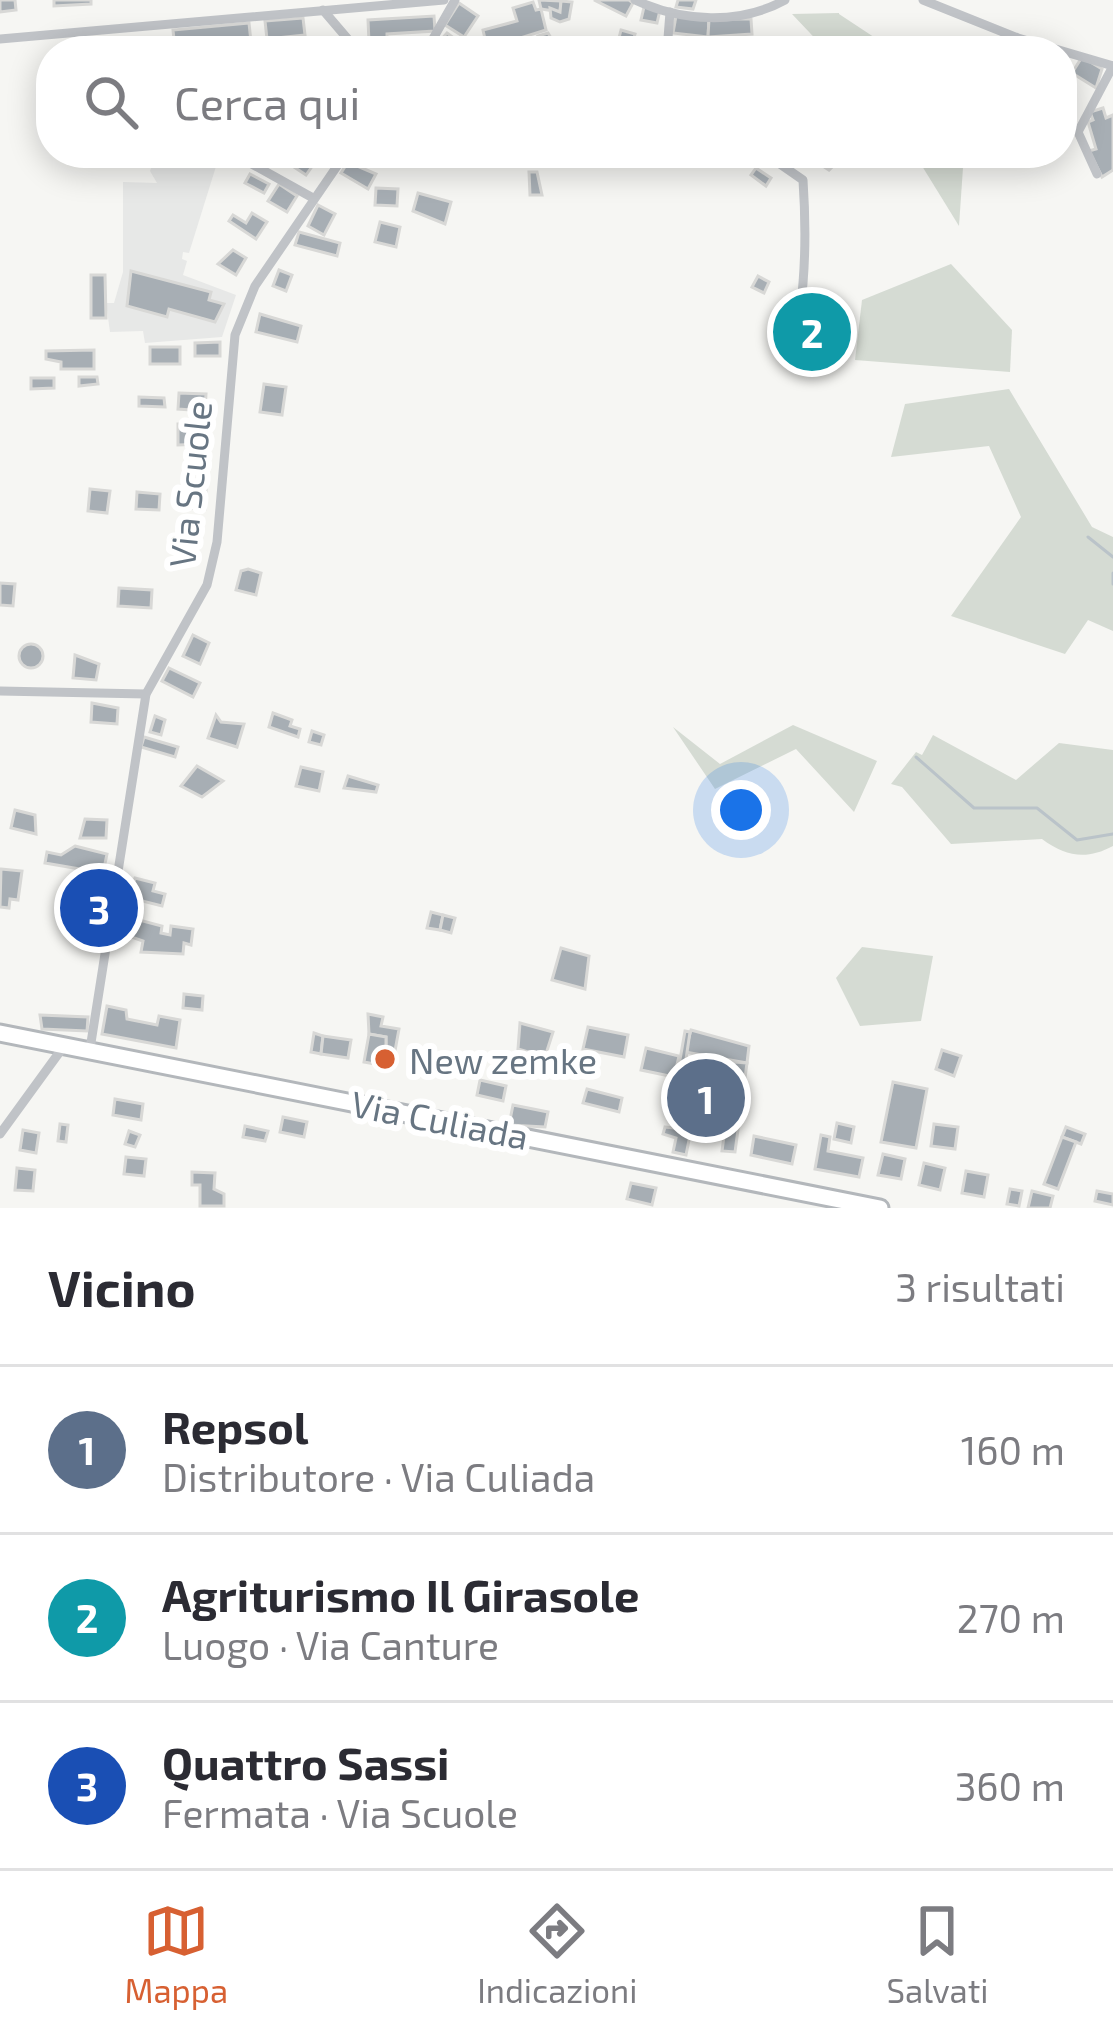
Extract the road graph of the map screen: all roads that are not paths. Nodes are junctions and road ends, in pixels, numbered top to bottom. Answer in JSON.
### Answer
{"nodes":[{"id":1,"x":444,"y":0,"type":"edge"},
{"id":2,"x":455,"y":0,"type":"edge"},
{"id":3,"x":635,"y":0,"type":"edge"},
{"id":4,"x":785,"y":0,"type":"edge"},
{"id":5,"x":923,"y":0,"type":"edge"},
{"id":6,"x":323,"y":10,"type":"junction"},
{"id":7,"x":670,"y":12,"type":"junction"},
{"id":8,"x":345,"y":36,"type":"edge"},
{"id":9,"x":435,"y":36,"type":"edge"},
{"id":10,"x":668,"y":36,"type":"edge"},
{"id":11,"x":1013,"y":36,"type":"edge"},
{"id":12,"x":0,"y":39,"type":"edge"},
{"id":13,"x":1077,"y":55,"type":"edge"},
{"id":14,"x":1113,"y":66,"type":"edge"},
{"id":15,"x":259,"y":168,"type":"edge"},
{"id":16,"x":335,"y":168,"type":"edge"},
{"id":17,"x":786,"y":168,"type":"edge"},
{"id":18,"x":1097,"y":174,"type":"dead end"},
{"id":19,"x":314,"y":198,"type":"junction"},
{"id":20,"x":800,"y":311,"type":"dead end"},
{"id":21,"x":0,"y":692,"type":"edge"},
{"id":22,"x":146,"y":694,"type":"junction"},
{"id":23,"x":0,"y":1033,"type":"edge"},
{"id":24,"x":65,"y":1045,"type":"junction"},
{"id":25,"x":90,"y":1049,"type":"junction"},
{"id":26,"x":0,"y":1134,"type":"edge"},
{"id":27,"x":880,"y":1208,"type":"edge"}],
"edges":[{"from":1,"to":6,"type":"street"},
{"from":2,"to":9,"type":"street"},
{"from":3,"to":7,"type":"street"},
{"from":4,"to":7,"type":"street"},
{"from":5,"to":11,"type":"street"},
{"from":6,"to":8,"type":"street"},
{"from":6,"to":12,"type":"street"},
{"from":7,"to":10,"type":"street"},
{"from":13,"to":14,"type":"street"},
{"from":14,"to":18,"type":"street"},
{"from":15,"to":19,"type":"street"},
{"from":16,"to":19,"type":"street","name":"Via Scuole"},
{"from":17,"to":20,"type":"street"},
{"from":19,"to":22,"type":"street","name":"Via Scuole"},
{"from":21,"to":22,"type":"street"},
{"from":22,"to":25,"type":"street","name":"Via Scuole"},
{"from":23,"to":24,"type":"main road","name":"Via Culiada"},
{"from":24,"to":25,"type":"main road","name":"Via Culiada"},
{"from":24,"to":26,"type":"street"},
{"from":25,"to":27,"type":"main road","name":"Via Culiada"}]}
